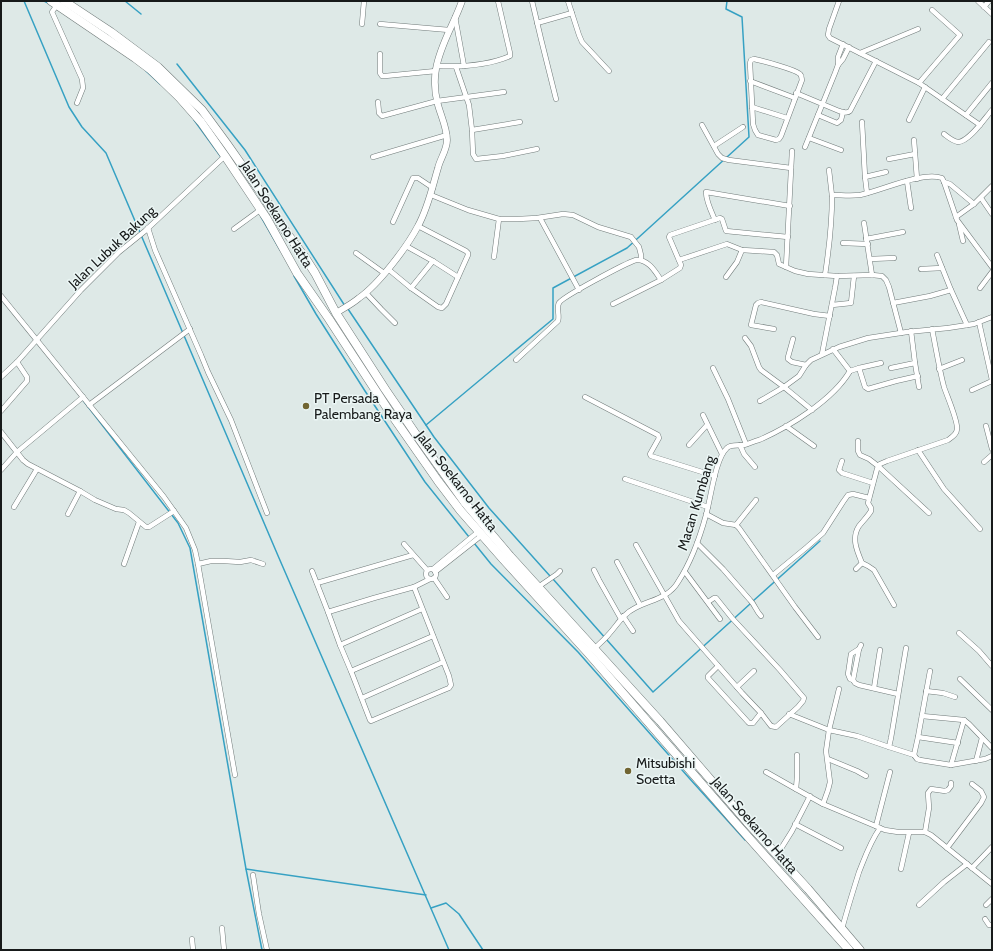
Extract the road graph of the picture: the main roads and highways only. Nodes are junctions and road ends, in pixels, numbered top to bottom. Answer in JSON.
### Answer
{"nodes":[{"id":1,"x":56,"y":4,"type":"edge"},
{"id":2,"x":437,"y":464,"type":"junction"},
{"id":3,"x":430,"y":470,"type":"junction"},
{"id":4,"x":849,"y":950,"type":"edge"},
{"id":5,"x":860,"y":950,"type":"edge"}],
"edges":[{"from":1,"to":2,"type":"highway","name":"Jalan Soekarno Hatta"},
{"from":1,"to":3,"type":"highway","name":"Jalan Soekarno Hatta"},
{"from":2,"to":3,"type":"highway"},
{"from":2,"to":5,"type":"highway","name":"Jalan Soekarno Hatta"},
{"from":3,"to":4,"type":"highway","name":"Jalan Soekarno Hatta"}]}
